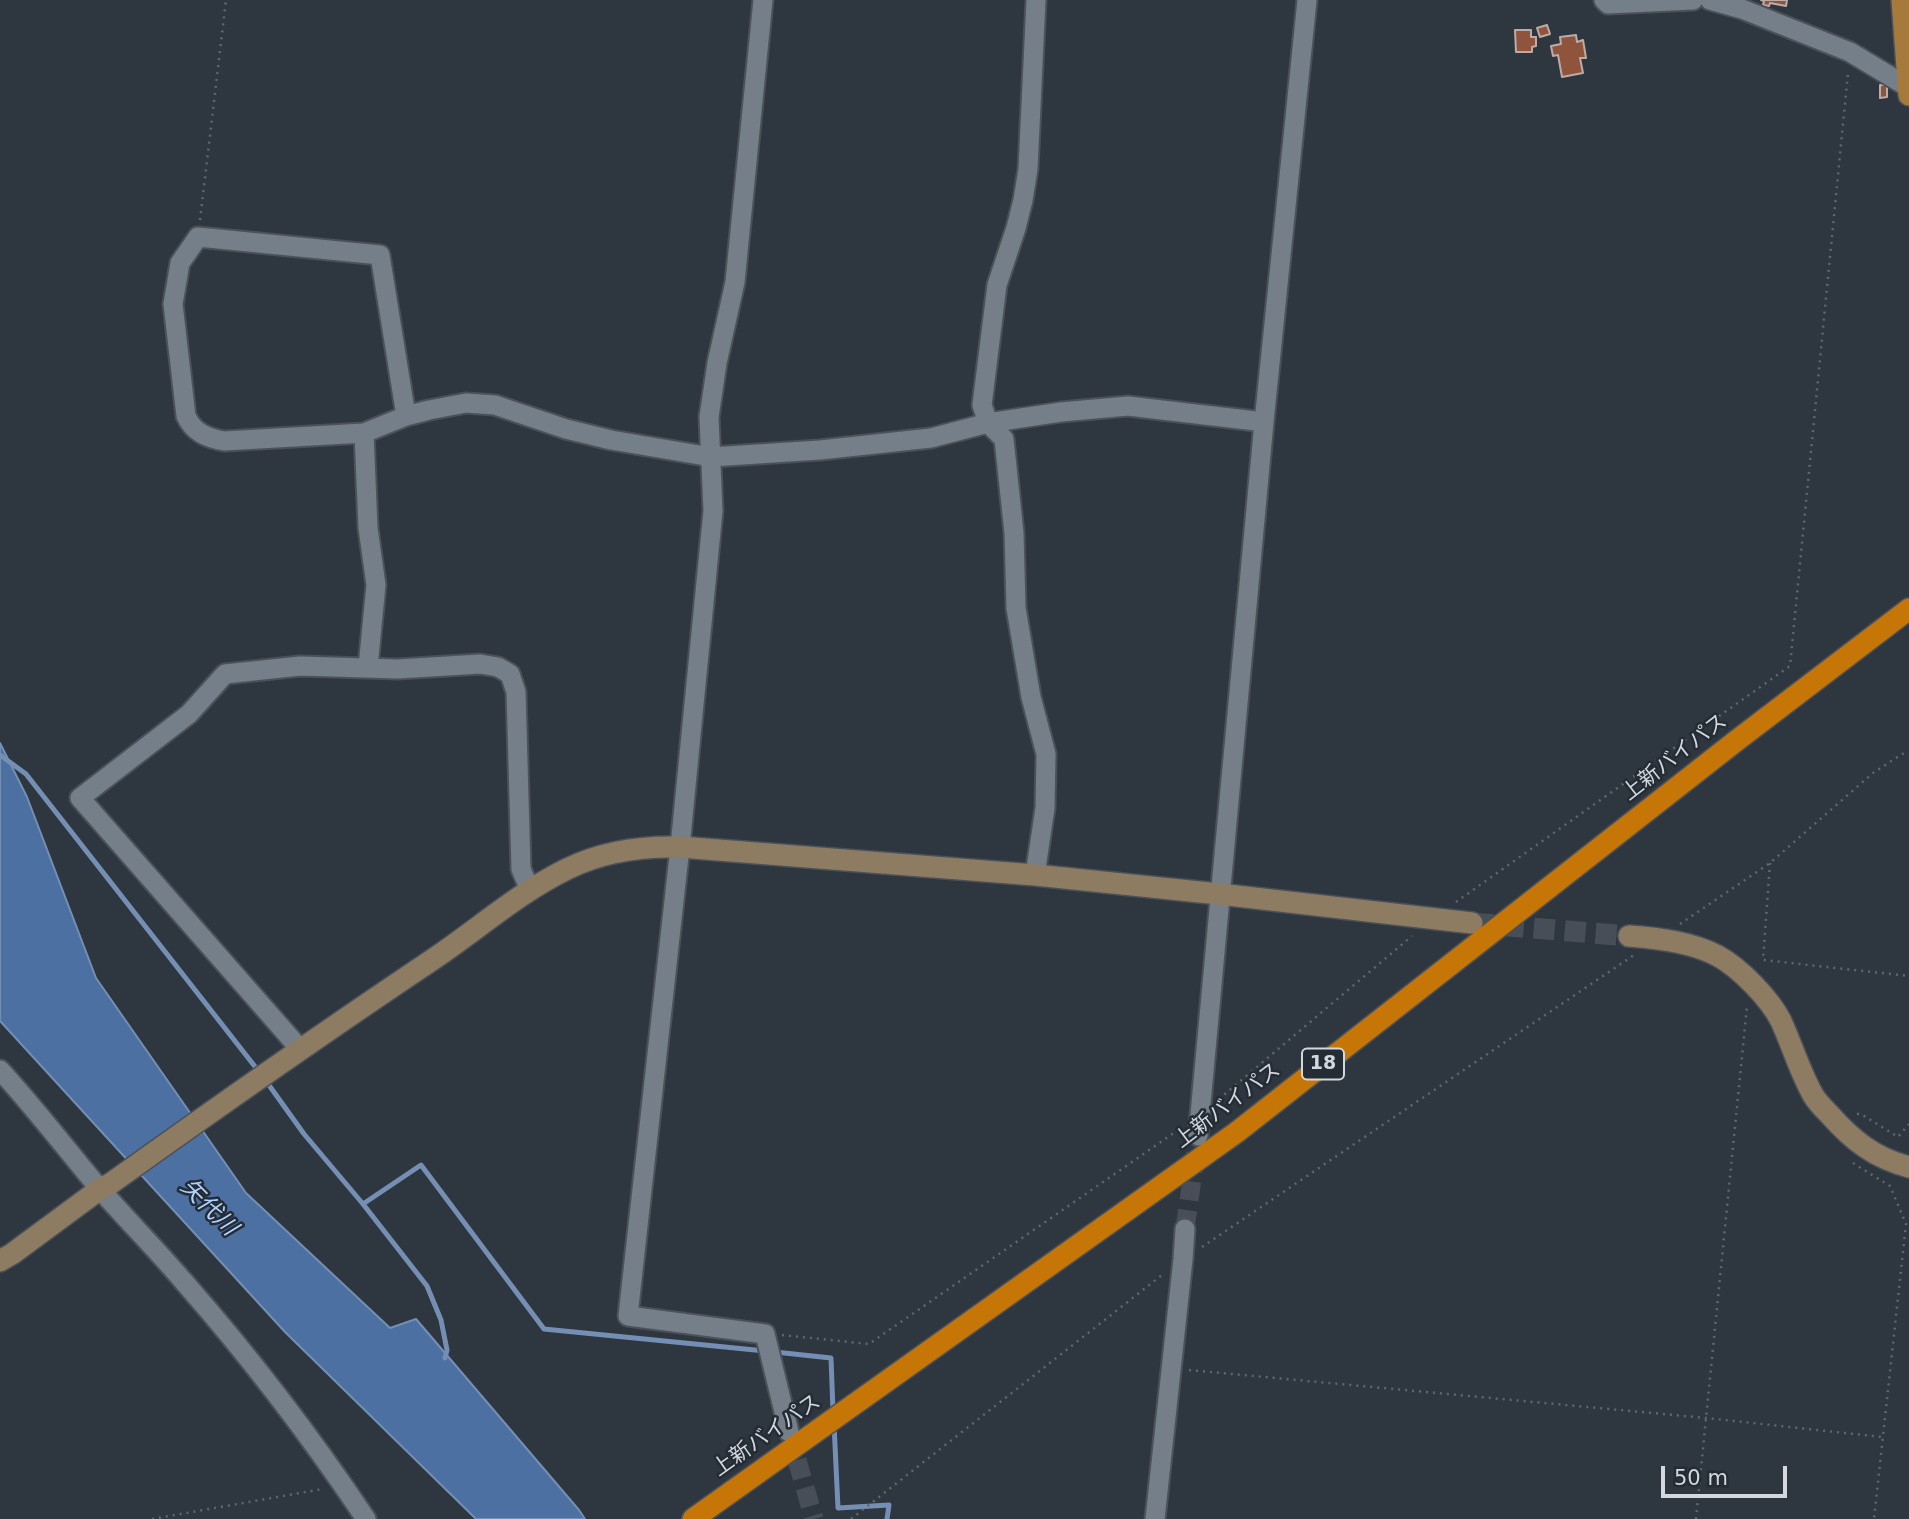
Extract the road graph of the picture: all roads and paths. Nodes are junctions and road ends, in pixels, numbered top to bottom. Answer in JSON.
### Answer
{"nodes":[{"id":1,"x":226,"y":0,"type":"edge"},
{"id":2,"x":763,"y":0,"type":"edge"},
{"id":3,"x":1036,"y":0,"type":"edge"},
{"id":4,"x":1307,"y":0,"type":"edge"},
{"id":5,"x":1604,"y":0,"type":"edge"},
{"id":6,"x":1693,"y":0,"type":"edge"},
{"id":7,"x":1710,"y":0,"type":"edge"},
{"id":8,"x":1902,"y":0,"type":"edge"},
{"id":9,"x":1850,"y":52,"type":"junction"},
{"id":10,"x":1908,"y":91,"type":"edge"},
{"id":11,"x":198,"y":237,"type":"junction"},
{"id":12,"x":406,"y":416,"type":"junction"},
{"id":13,"x":1264,"y":422,"type":"junction"},
{"id":14,"x":988,"y":423,"type":"junction"},
{"id":15,"x":364,"y":433,"type":"junction"},
{"id":16,"x":711,"y":457,"type":"junction"},
{"id":17,"x":1909,"y":609,"type":"edge"},
{"id":18,"x":368,"y":667,"type":"junction"},
{"id":19,"x":1909,"y":753,"type":"edge"},
{"id":20,"x":681,"y":847,"type":"junction"},
{"id":21,"x":1770,"y":863,"type":"junction"},
{"id":22,"x":1035,"y":875,"type":"junction"},
{"id":23,"x":530,"y":890,"type":"junction"},
{"id":24,"x":1219,"y":894,"type":"junction"},
{"id":25,"x":1433,"y":918,"type":"junction"},
{"id":26,"x":1472,"y":923,"type":"tunnel mouth"},
{"id":27,"x":1629,"y":936,"type":"tunnel mouth"},
{"id":28,"x":1659,"y":939,"type":"junction"},
{"id":29,"x":1909,"y":976,"type":"edge"},
{"id":30,"x":1750,"y":982,"type":"junction"},
{"id":31,"x":294,"y":1053,"type":"junction"},
{"id":32,"x":0,"y":1070,"type":"edge"},
{"id":33,"x":1200,"y":1115,"type":"junction"},
{"id":34,"x":1835,"y":1121,"type":"junction"},
{"id":35,"x":1909,"y":1124,"type":"edge"},
{"id":36,"x":1198,"y":1136,"type":"tunnel mouth"},
{"id":37,"x":1850,"y":1160,"type":"dead end"},
{"id":38,"x":1909,"y":1167,"type":"edge"},
{"id":39,"x":105,"y":1186,"type":"junction"},
{"id":40,"x":1185,"y":1229,"type":"tunnel mouth"},
{"id":41,"x":1183,"y":1259,"type":"junction"},
{"id":42,"x":0,"y":1261,"type":"edge"},
{"id":43,"x":765,"y":1334,"type":"junction"},
{"id":44,"x":1171,"y":1368,"type":"junction"},
{"id":45,"x":1706,"y":1418,"type":"junction"},
{"id":46,"x":789,"y":1432,"type":"tunnel mouth"},
{"id":47,"x":1882,"y":1437,"type":"junction"},
{"id":48,"x":344,"y":1485,"type":"junction"},
{"id":49,"x":152,"y":1519,"type":"edge"},
{"id":50,"x":366,"y":1519,"type":"edge"},
{"id":51,"x":693,"y":1519,"type":"edge"},
{"id":52,"x":850,"y":1519,"type":"edge"},
{"id":53,"x":1155,"y":1519,"type":"edge"},
{"id":54,"x":1696,"y":1519,"type":"edge"},
{"id":55,"x":1874,"y":1519,"type":"edge"}],
"edges":[{"from":1,"to":11,"type":"path"},
{"from":2,"to":16,"type":"street"},
{"from":3,"to":14,"type":"street"},
{"from":4,"to":13,"type":"street"},
{"from":5,"to":6,"type":"street"},
{"from":7,"to":9,"type":"street"},
{"from":8,"to":10,"type":"main road"},
{"from":9,"to":10,"type":"street"},
{"from":9,"to":25,"type":"path"},
{"from":11,"to":12,"type":"street"},
{"from":11,"to":15,"type":"street"},
{"from":12,"to":15,"type":"street"},
{"from":12,"to":16,"type":"street"},
{"from":13,"to":14,"type":"street"},
{"from":13,"to":24,"type":"street"},
{"from":14,"to":16,"type":"street"},
{"from":14,"to":22,"type":"street"},
{"from":15,"to":18,"type":"street"},
{"from":16,"to":20,"type":"street"},
{"from":17,"to":51,"type":"highway","name":"上新バイパス","number":"18"},
{"from":18,"to":23,"type":"street"},
{"from":18,"to":31,"type":"street"},
{"from":19,"to":21,"type":"path"},
{"from":20,"to":22,"type":"street"},
{"from":20,"to":23,"type":"street"},
{"from":20,"to":43,"type":"street"},
{"from":21,"to":28,"type":"path"},
{"from":21,"to":29,"type":"path"},
{"from":22,"to":24,"type":"street"},
{"from":23,"to":31,"type":"street"},
{"from":24,"to":25,"type":"street"},
{"from":24,"to":33,"type":"street"},
{"from":25,"to":26,"type":"street"},
{"from":25,"to":33,"type":"path"},
{"from":27,"to":28,"type":"street"},
{"from":28,"to":30,"type":"street"},
{"from":28,"to":41,"type":"path"},
{"from":30,"to":34,"type":"street"},
{"from":30,"to":45,"type":"path"},
{"from":31,"to":39,"type":"street"},
{"from":32,"to":39,"type":"street"},
{"from":33,"to":36,"type":"street"},
{"from":33,"to":43,"type":"path"},
{"from":34,"to":35,"type":"path"},
{"from":34,"to":38,"type":"street"},
{"from":37,"to":47,"type":"path"},
{"from":39,"to":42,"type":"street"},
{"from":39,"to":48,"type":"street"},
{"from":40,"to":41,"type":"street"},
{"from":41,"to":44,"type":"street"},
{"from":41,"to":52,"type":"path"},
{"from":43,"to":46,"type":"street"},
{"from":44,"to":45,"type":"path"},
{"from":44,"to":53,"type":"street"},
{"from":45,"to":47,"type":"path"},
{"from":45,"to":54,"type":"path"},
{"from":47,"to":55,"type":"path"},
{"from":48,"to":49,"type":"path"},
{"from":48,"to":50,"type":"street"}]}
